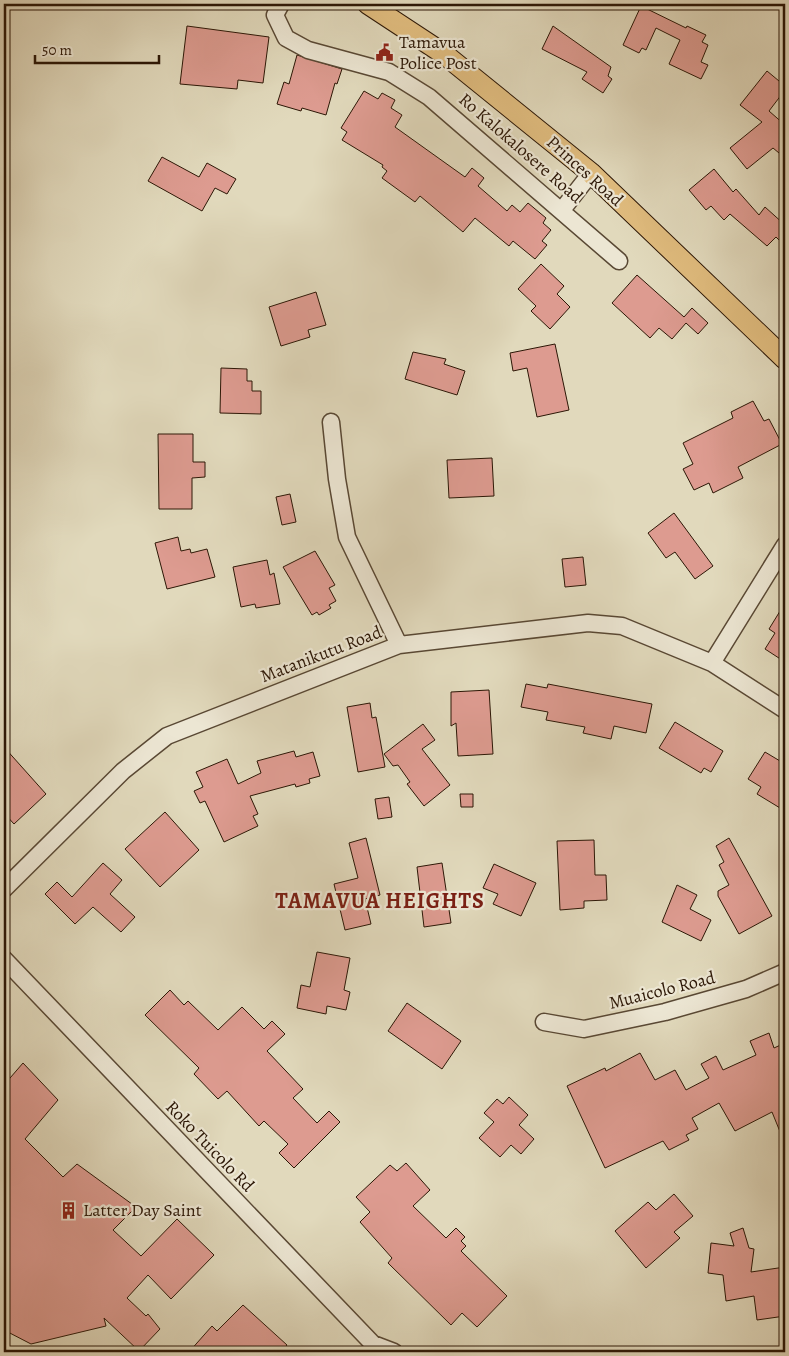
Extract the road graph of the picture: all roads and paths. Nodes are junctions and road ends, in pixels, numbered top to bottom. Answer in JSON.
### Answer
{"nodes":[{"id":1,"x":281,"y":4,"type":"edge"},
{"id":2,"x":368,"y":4,"type":"edge"},
{"id":3,"x":591,"y":173,"type":"junction"},
{"id":4,"x":562,"y":210,"type":"junction"},
{"id":5,"x":619,"y":261,"type":"dead end"},
{"id":6,"x":785,"y":358,"type":"edge"},
{"id":7,"x":331,"y":422,"type":"dead end"},
{"id":8,"x":785,"y":545,"type":"edge"},
{"id":9,"x":400,"y":644,"type":"junction"},
{"id":10,"x":712,"y":662,"type":"junction"},
{"id":11,"x":785,"y":710,"type":"edge"},
{"id":12,"x":4,"y":889,"type":"edge"},
{"id":13,"x":4,"y":959,"type":"edge"},
{"id":14,"x":785,"y":972,"type":"edge"},
{"id":15,"x":544,"y":1022,"type":"dead end"},
{"id":16,"x":370,"y":1348,"type":"edge"},
{"id":17,"x":394,"y":1352,"type":"edge"}],
"edges":[{"from":1,"to":4,"type":"street","name":"Ro Kalokalosere Road"},
{"from":2,"to":3,"type":"main road","name":"Princes Road"},
{"from":3,"to":4,"type":"street"},
{"from":3,"to":6,"type":"main road","name":"Princes Road"},
{"from":4,"to":5,"type":"street","name":"Ro Kalokalosere Road"},
{"from":7,"to":9,"type":"street"},
{"from":8,"to":10,"type":"street"},
{"from":9,"to":10,"type":"street","name":"Matanikutu Road"},
{"from":9,"to":12,"type":"street","name":"Matanikutu Road"},
{"from":10,"to":11,"type":"street","name":"Matanikutu Road"},
{"from":13,"to":16,"type":"street","name":"Roko Tuicolo Rd"},
{"from":14,"to":15,"type":"street","name":"Muaicolo Road"},
{"from":16,"to":17,"type":"street","name":"Roko Tuicolo Rd"}]}
